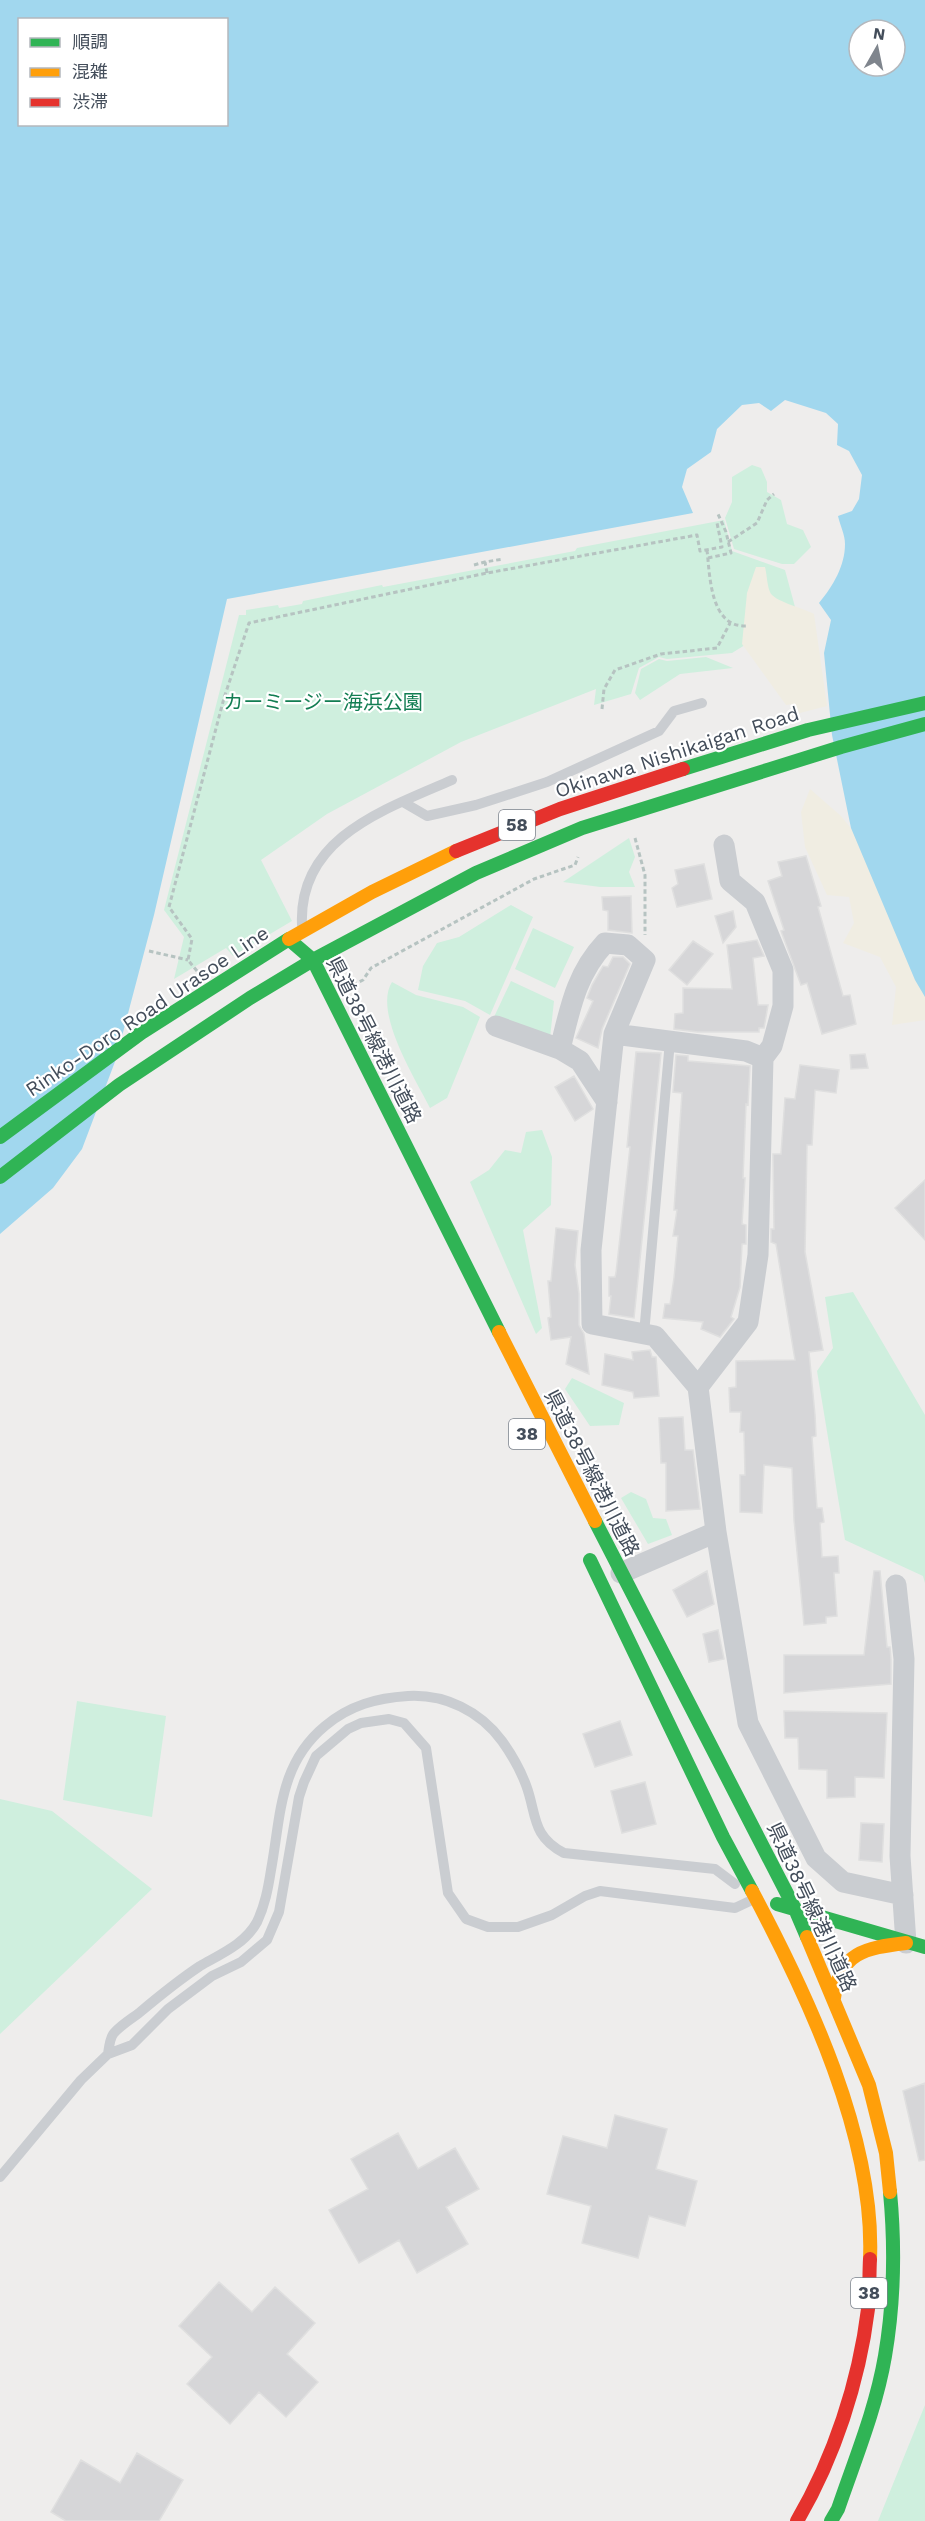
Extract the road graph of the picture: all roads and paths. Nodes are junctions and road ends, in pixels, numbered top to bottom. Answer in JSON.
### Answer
{"nodes":[{"id":1,"x":774,"y":494,"type":"dead end"},
{"id":2,"x":718,"y":514,"type":"dead end"},
{"id":3,"x":717,"y":523,"type":"dead end"},
{"id":4,"x":728,"y":542,"type":"junction"},
{"id":5,"x":706,"y":550,"type":"junction"},
{"id":6,"x":708,"y":558,"type":"junction"},
{"id":7,"x":503,"y":559,"type":"dead end"},
{"id":8,"x":485,"y":562,"type":"junction"},
{"id":9,"x":474,"y":565,"type":"dead end"},
{"id":10,"x":487,"y":573,"type":"junction"},
{"id":11,"x":730,"y":623,"type":"junction"},
{"id":12,"x":746,"y":626,"type":"dead end"},
{"id":13,"x":702,"y":703,"type":"dead end"},
{"id":14,"x":925,"y":704,"type":"edge"},
{"id":15,"x":602,"y":709,"type":"dead end"},
{"id":16,"x":925,"y":724,"type":"edge"},
{"id":17,"x":452,"y":780,"type":"dead end"},
{"id":18,"x":404,"y":802,"type":"junction"},
{"id":19,"x":635,"y":837,"type":"dead end"},
{"id":20,"x":724,"y":845,"type":"dead end"},
{"id":21,"x":579,"y":855,"type":"dead end"},
{"id":22,"x":303,"y":931,"type":"junction"},
{"id":23,"x":289,"y":939,"type":"junction"},
{"id":24,"x":149,"y":951,"type":"dead end"},
{"id":25,"x":188,"y":960,"type":"junction"},
{"id":26,"x":313,"y":960,"type":"junction"},
{"id":27,"x":645,"y":960,"type":"junction"},
{"id":28,"x":200,"y":974,"type":"dead end"},
{"id":29,"x":296,"y":976,"type":"junction"},
{"id":30,"x":348,"y":988,"type":"dead end"},
{"id":31,"x":496,"y":1026,"type":"dead end"},
{"id":32,"x":614,"y":1034,"type":"junction"},
{"id":33,"x":670,"y":1041,"type":"junction"},
{"id":34,"x":560,"y":1049,"type":"junction"},
{"id":35,"x":763,"y":1058,"type":"junction"},
{"id":36,"x":607,"y":1102,"type":"junction"},
{"id":37,"x":0,"y":1137,"type":"edge"},
{"id":38,"x":0,"y":1177,"type":"edge"},
{"id":39,"x":644,"y":1334,"type":"junction"},
{"id":40,"x":698,"y":1387,"type":"junction"},
{"id":41,"x":716,"y":1532,"type":"junction"},
{"id":42,"x":584,"y":1550,"type":"dead end"},
{"id":43,"x":621,"y":1573,"type":"junction"},
{"id":44,"x":896,"y":1585,"type":"dead end"},
{"id":45,"x":903,"y":1895,"type":"junction"},
{"id":46,"x":756,"y":1899,"type":"junction"},
{"id":47,"x":795,"y":1908,"type":"junction"},
{"id":48,"x":916,"y":1945,"type":"edge"},
{"id":49,"x":834,"y":1998,"type":"junction"},
{"id":50,"x":108,"y":2054,"type":"junction"},
{"id":51,"x":0,"y":2177,"type":"edge"},
{"id":52,"x":796,"y":2521,"type":"edge"},
{"id":53,"x":831,"y":2521,"type":"edge"}],
"edges":[{"from":1,"to":4,"type":"path"},
{"from":2,"to":4,"type":"path"},
{"from":3,"to":5,"type":"path"},
{"from":4,"to":6,"type":"path"},
{"from":5,"to":6,"type":"path"},
{"from":5,"to":10,"type":"path"},
{"from":6,"to":11,"type":"path"},
{"from":7,"to":8,"type":"path"},
{"from":8,"to":9,"type":"path"},
{"from":8,"to":10,"type":"path"},
{"from":10,"to":25,"type":"path"},
{"from":11,"to":12,"type":"path"},
{"from":11,"to":15,"type":"path"},
{"from":13,"to":18,"type":"lane"},
{"from":14,"to":22,"type":"main road","name":"Okinawa Nishikaigan Road","number":"58"},
{"from":16,"to":26,"type":"main road","number":"58"},
{"from":17,"to":18,"type":"lane"},
{"from":18,"to":22,"type":"lane"},
{"from":19,"to":27,"type":"path"},
{"from":20,"to":35,"type":"street"},
{"from":21,"to":30,"type":"path"},
{"from":22,"to":23,"type":"main road","name":"Okinawa Nishikaigan Road","number":"58"},
{"from":23,"to":26,"type":"main road","name":"県道38号線港川道路","number":"38"},
{"from":23,"to":29,"type":"main road","name":"県道38号線港川道路"},
{"from":23,"to":37,"type":"main road","name":"Rinko-Doro Road Urasoe Line"},
{"from":24,"to":25,"type":"path"},
{"from":25,"to":28,"type":"path"},
{"from":26,"to":29,"type":"main road"},
{"from":26,"to":43,"type":"main road","name":"県道38号線港川道路","number":"38"},
{"from":27,"to":32,"type":"street"},
{"from":27,"to":34,"type":"street"},
{"from":29,"to":38,"type":"main road"},
{"from":31,"to":34,"type":"street"},
{"from":32,"to":33,"type":"street"},
{"from":32,"to":36,"type":"street"},
{"from":33,"to":35,"type":"street"},
{"from":33,"to":39,"type":"lane"},
{"from":34,"to":36,"type":"street"},
{"from":35,"to":40,"type":"street"},
{"from":36,"to":39,"type":"street"},
{"from":39,"to":40,"type":"street"},
{"from":40,"to":41,"type":"street"},
{"from":41,"to":43,"type":"street"},
{"from":41,"to":45,"type":"street"},
{"from":42,"to":46,"type":"main road","number":"38"},
{"from":43,"to":47,"type":"main road","name":"県道38号線港川道路","number":"38"},
{"from":44,"to":45,"type":"street"},
{"from":45,"to":48,"type":"street"},
{"from":46,"to":47,"type":"main road"},
{"from":46,"to":50,"type":"lane"},
{"from":46,"to":50,"type":"lane"},
{"from":46,"to":52,"type":"main road","number":"38"},
{"from":47,"to":48,"type":"main road"},
{"from":47,"to":49,"type":"main road","name":"県道38号線港川道路","number":"38"},
{"from":48,"to":49,"type":"main road"},
{"from":49,"to":53,"type":"main road","name":"県道38号線港川道路","number":"38"},
{"from":50,"to":51,"type":"lane"}]}
